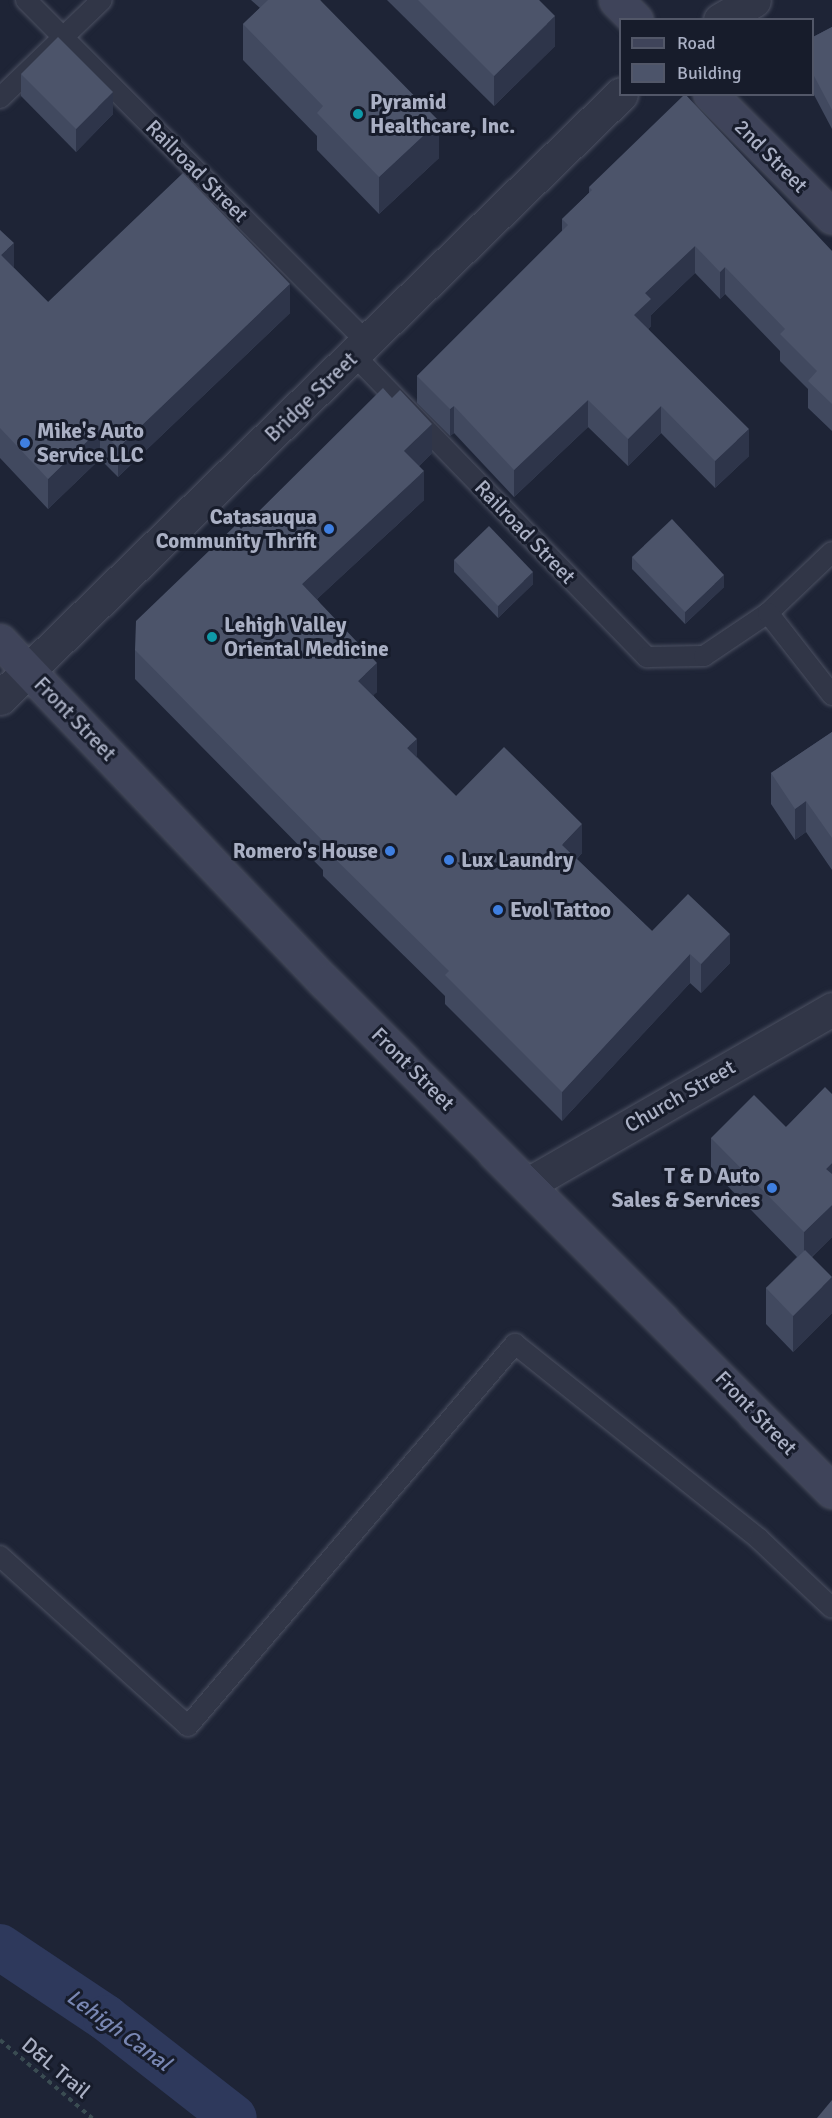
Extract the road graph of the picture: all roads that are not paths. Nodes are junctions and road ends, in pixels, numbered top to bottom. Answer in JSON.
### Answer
{"nodes":[{"id":1,"x":26,"y":0,"type":"edge"},
{"id":2,"x":102,"y":0,"type":"edge"},
{"id":3,"x":616,"y":0,"type":"edge"},
{"id":4,"x":754,"y":0,"type":"edge"},
{"id":5,"x":634,"y":18,"type":"edge"},
{"id":6,"x":723,"y":18,"type":"edge"},
{"id":7,"x":63,"y":37,"type":"junction"},
{"id":8,"x":619,"y":96,"type":"edge"},
{"id":9,"x":712,"y":96,"type":"edge"},
{"id":10,"x":0,"y":98,"type":"edge"},
{"id":11,"x":832,"y":217,"type":"edge"},
{"id":12,"x":360,"y":349,"type":"junction"},
{"id":13,"x":832,"y":552,"type":"edge"},
{"id":14,"x":768,"y":613,"type":"junction"},
{"id":15,"x":0,"y":641,"type":"edge"},
{"id":16,"x":30,"y":671,"type":"junction"},
{"id":17,"x":832,"y":695,"type":"edge"},
{"id":18,"x":0,"y":698,"type":"edge"},
{"id":19,"x":832,"y":1009,"type":"edge"},
{"id":20,"x":528,"y":1184,"type":"junction"},
{"id":21,"x":832,"y":1491,"type":"edge"},
{"id":22,"x":0,"y":1556,"type":"edge"},
{"id":23,"x":832,"y":1608,"type":"edge"}],
"edges":[{"from":1,"to":7,"type":"lane","name":"Railroad Street"},
{"from":2,"to":7,"type":"lane"},
{"from":3,"to":5,"type":"main road"},
{"from":4,"to":6,"type":"street"},
{"from":7,"to":10,"type":"lane"},
{"from":7,"to":12,"type":"lane","name":"Railroad Street"},
{"from":8,"to":12,"type":"street","name":"Bridge Street"},
{"from":9,"to":11,"type":"main road","name":"2nd Street"},
{"from":12,"to":14,"type":"lane","name":"Railroad Street"},
{"from":12,"to":16,"type":"street","name":"Bridge Street"},
{"from":13,"to":14,"type":"lane"},
{"from":14,"to":17,"type":"lane"},
{"from":15,"to":16,"type":"main road","name":"Front Street"},
{"from":16,"to":18,"type":"street","name":"Bridge Street"},
{"from":16,"to":20,"type":"main road","name":"Front Street"},
{"from":19,"to":20,"type":"street","name":"Church Street"},
{"from":20,"to":21,"type":"main road","name":"Front Street"},
{"from":22,"to":23,"type":"lane"}]}
